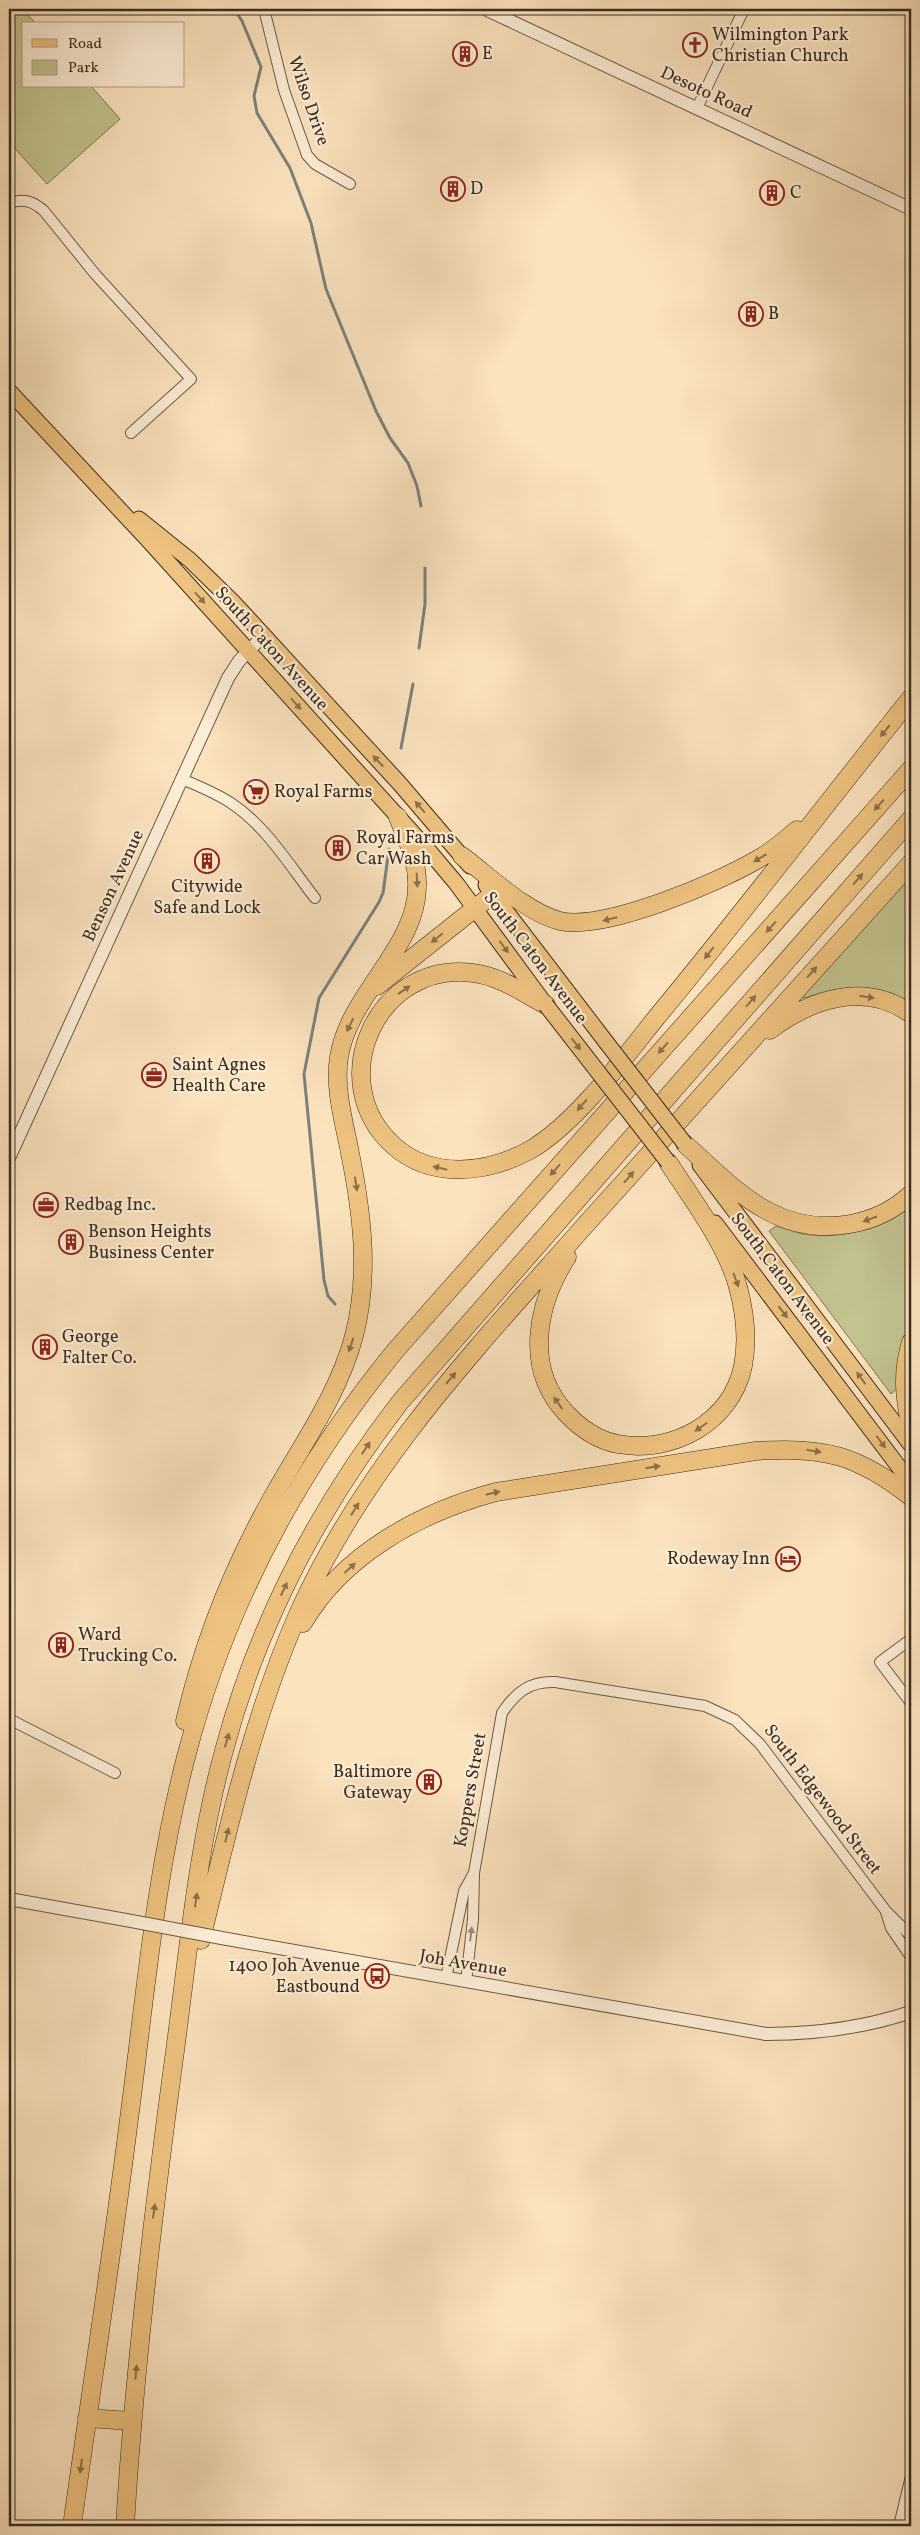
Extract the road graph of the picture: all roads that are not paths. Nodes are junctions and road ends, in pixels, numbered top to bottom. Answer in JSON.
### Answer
{"nodes":[{"id":1,"x":264,"y":9,"type":"edge"},
{"id":2,"x":485,"y":9,"type":"edge"},
{"id":3,"x":744,"y":9,"type":"edge"},
{"id":4,"x":697,"y":108,"type":"junction"},
{"id":5,"x":350,"y":184,"type":"dead end"},
{"id":6,"x":9,"y":203,"type":"edge"},
{"id":7,"x":911,"y":209,"type":"edge"},
{"id":8,"x":9,"y":391,"type":"edge"},
{"id":9,"x":131,"y":434,"type":"dead end"},
{"id":10,"x":95,"y":484,"type":"junction"},
{"id":11,"x":263,"y":636,"type":"junction"},
{"id":12,"x":248,"y":651,"type":"junction"},
{"id":13,"x":911,"y":698,"type":"edge"},
{"id":14,"x":858,"y":764,"type":"junction"},
{"id":15,"x":911,"y":769,"type":"edge"},
{"id":16,"x":182,"y":779,"type":"junction"},
{"id":17,"x":398,"y":817,"type":"junction"},
{"id":18,"x":911,"y":819,"type":"edge"},
{"id":19,"x":462,"y":856,"type":"junction"},
{"id":20,"x":911,"y":863,"type":"edge"},
{"id":21,"x":493,"y":894,"type":"junction"},
{"id":22,"x":315,"y":898,"type":"dead end"},
{"id":23,"x":475,"y":908,"type":"junction"},
{"id":24,"x":362,"y":1000,"type":"junction"},
{"id":25,"x":546,"y":1006,"type":"junction"},
{"id":26,"x":911,"y":1014,"type":"edge"},
{"id":27,"x":721,"y":1073,"type":"junction"},
{"id":28,"x":685,"y":1144,"type":"junction"},
{"id":29,"x":10,"y":1154,"type":"edge"},
{"id":30,"x":668,"y":1162,"type":"junction"},
{"id":31,"x":911,"y":1194,"type":"edge"},
{"id":32,"x":596,"y":1213,"type":"junction"},
{"id":33,"x":911,"y":1342,"type":"edge"},
{"id":34,"x":911,"y":1427,"type":"edge"},
{"id":35,"x":911,"y":1445,"type":"edge"},
{"id":36,"x":911,"y":1483,"type":"edge"},
{"id":37,"x":911,"y":1497,"type":"edge"},
{"id":38,"x":911,"y":1639,"type":"edge"},
{"id":39,"x":267,"y":1695,"type":"junction"},
{"id":40,"x":911,"y":1704,"type":"edge"},
{"id":41,"x":502,"y":1713,"type":"joint"},
{"id":42,"x":9,"y":1720,"type":"edge"},
{"id":43,"x":115,"y":1773,"type":"dead end"},
{"id":44,"x":474,"y":1873,"type":"junction"},
{"id":45,"x":9,"y":1899,"type":"edge"},
{"id":46,"x":886,"y":1911,"type":"junction"},
{"id":47,"x":911,"y":1936,"type":"edge"},
{"id":48,"x":151,"y":1956,"type":"junction"},
{"id":49,"x":911,"y":1957,"type":"edge"},
{"id":50,"x":446,"y":1978,"type":"junction"},
{"id":51,"x":466,"y":1982,"type":"junction"},
{"id":52,"x":911,"y":2012,"type":"edge"},
{"id":53,"x":178,"y":2035,"type":"junction"},
{"id":54,"x":88,"y":2418,"type":"junction"},
{"id":55,"x":132,"y":2421,"type":"junction"},
{"id":56,"x":911,"y":2476,"type":"edge"},
{"id":57,"x":907,"y":2513,"type":"edge"},
{"id":58,"x":72,"y":2526,"type":"edge"},
{"id":59,"x":125,"y":2526,"type":"edge"},
{"id":60,"x":899,"y":2526,"type":"edge"}],
"edges":[{"from":1,"to":5,"type":"street","name":"Wilso Drive"},
{"from":2,"to":4,"type":"street","name":"Desoto Road"},
{"from":3,"to":4,"type":"street"},
{"from":4,"to":7,"type":"street","name":"Desoto Road"},
{"from":6,"to":9,"type":"street"},
{"from":8,"to":10,"type":"main road","name":"South Caton Avenue"},
{"from":10,"to":11,"type":"main road","name":"South Caton Avenue"},
{"from":10,"to":12,"type":"main road","name":"South Caton Avenue","one_way":true},
{"from":11,"to":12,"type":"street","name":"Benson Avenue"},
{"from":19,"to":11,"type":"main road","name":"South Caton Avenue","one_way":true},
{"from":12,"to":16,"type":"street","name":"Benson Avenue"},
{"from":12,"to":17,"type":"main road","name":"South Caton Avenue","one_way":true},
{"from":13,"to":14,"type":"highway","one_way":true},
{"from":14,"to":19,"type":"highway","one_way":true},
{"from":14,"to":25,"type":"highway","one_way":true},
{"from":15,"to":48,"type":"highway","one_way":true},
{"from":16,"to":22,"type":"street"},
{"from":16,"to":29,"type":"street","name":"Benson Avenue"},
{"from":17,"to":23,"type":"main road","name":"South Caton Avenue"},
{"from":17,"to":24,"type":"highway","one_way":true},
{"from":53,"to":18,"type":"highway","one_way":true},
{"from":19,"to":21,"type":"main road","name":"South Caton Avenue"},
{"from":27,"to":20,"type":"highway","one_way":true},
{"from":21,"to":23,"type":"highway"},
{"from":21,"to":28,"type":"main road","name":"South Caton Avenue","bridge":true},
{"from":23,"to":24,"type":"highway","one_way":true},
{"from":23,"to":25,"type":"main road","name":"South Caton Avenue","one_way":true},
{"from":24,"to":48,"type":"highway","one_way":true},
{"from":25,"to":30,"type":"main road","name":"South Caton Avenue","one_way":true,"bridge":true},
{"from":27,"to":26,"type":"highway","one_way":true},
{"from":32,"to":27,"type":"highway","one_way":true},
{"from":31,"to":28,"type":"highway","one_way":true},
{"from":35,"to":28,"type":"main road","name":"South Caton Avenue","one_way":true},
{"from":30,"to":32,"type":"highway","one_way":true},
{"from":30,"to":36,"type":"main road","name":"South Caton Avenue","one_way":true},
{"from":39,"to":32,"type":"highway","one_way":true},
{"from":33,"to":34,"type":"highway"},
{"from":39,"to":37,"type":"highway","one_way":true},
{"from":38,"to":40,"type":"street"},
{"from":53,"to":39,"type":"highway","one_way":true},
{"from":41,"to":44,"type":"street","name":"Koppers Street"},
{"from":41,"to":46,"type":"street","name":"South Edgewood Street"},
{"from":42,"to":43,"type":"street"},
{"from":44,"to":50,"type":"street","name":"Koppers Street"},
{"from":51,"to":44,"type":"street","name":"Koppers Street","one_way":true},
{"from":45,"to":50,"type":"street","name":"Joh Avenue","bridge":true},
{"from":46,"to":47,"type":"street","name":"South Edgewood Street"},
{"from":46,"to":49,"type":"street","name":"South Edgewood Street"},
{"from":48,"to":54,"type":"highway"},
{"from":50,"to":51,"type":"street","name":"Joh Avenue"},
{"from":51,"to":52,"type":"street","name":"Joh Avenue"},
{"from":55,"to":53,"type":"highway","one_way":true},
{"from":54,"to":55,"type":"highway"},
{"from":54,"to":58,"type":"highway","one_way":true},
{"from":55,"to":59,"type":"highway"},
{"from":56,"to":57,"type":"street"},
{"from":57,"to":60,"type":"street"}]}
